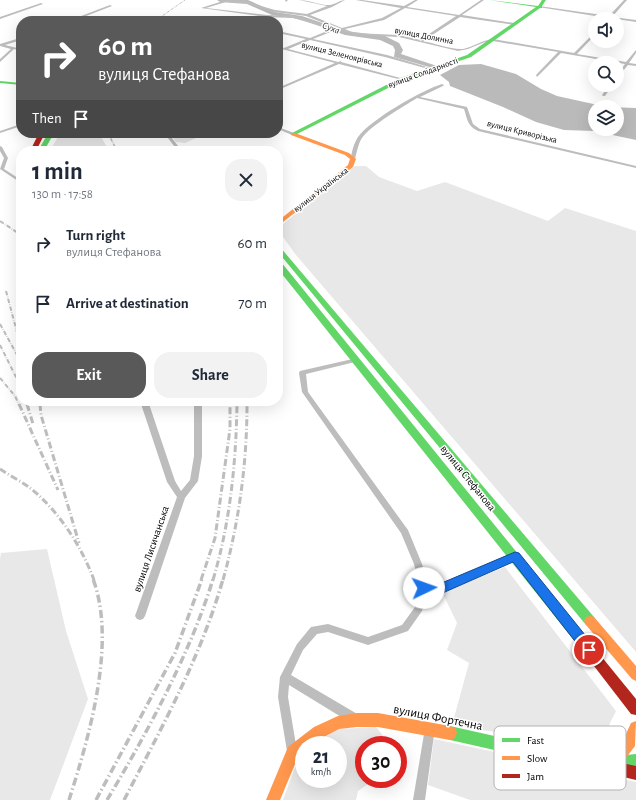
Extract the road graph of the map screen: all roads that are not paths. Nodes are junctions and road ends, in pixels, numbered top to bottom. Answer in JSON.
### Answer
{"nodes":[{"id":1,"x":112,"y":0,"type":"edge"},
{"id":2,"x":300,"y":0,"type":"edge"},
{"id":3,"x":344,"y":0,"type":"edge"},
{"id":4,"x":358,"y":0,"type":"edge"},
{"id":5,"x":417,"y":0,"type":"edge"},
{"id":6,"x":483,"y":0,"type":"edge"},
{"id":7,"x":491,"y":0,"type":"edge"},
{"id":8,"x":626,"y":0,"type":"edge"},
{"id":9,"x":119,"y":1,"type":"edge"},
{"id":10,"x":544,"y":3,"type":"edge"},
{"id":11,"x":42,"y":4,"type":"dead end"},
{"id":12,"x":111,"y":6,"type":"dead end"},
{"id":13,"x":332,"y":6,"type":"junction"},
{"id":14,"x":405,"y":7,"type":"junction"},
{"id":15,"x":615,"y":12,"type":"edge"},
{"id":16,"x":588,"y":13,"type":"edge"},
{"id":17,"x":307,"y":15,"type":"junction"},
{"id":18,"x":459,"y":15,"type":"junction"},
{"id":19,"x":84,"y":16,"type":"edge"},
{"id":20,"x":267,"y":16,"type":"edge"},
{"id":21,"x":283,"y":17,"type":"edge"},
{"id":22,"x":0,"y":18,"type":"edge"},
{"id":23,"x":624,"y":20,"type":"edge"},
{"id":24,"x":636,"y":21,"type":"edge"},
{"id":25,"x":514,"y":24,"type":"junction"},
{"id":26,"x":338,"y":28,"type":"junction"},
{"id":27,"x":283,"y":33,"type":"edge"},
{"id":28,"x":310,"y":39,"type":"junction"},
{"id":29,"x":16,"y":40,"type":"edge"},
{"id":30,"x":420,"y":40,"type":"junction"},
{"id":31,"x":493,"y":40,"type":"junction"},
{"id":32,"x":588,"y":40,"type":"edge"},
{"id":33,"x":1,"y":45,"type":"edge"},
{"id":34,"x":13,"y":48,"type":"junction"},
{"id":35,"x":285,"y":48,"type":"joint"},
{"id":36,"x":16,"y":49,"type":"edge"},
{"id":37,"x":636,"y":51,"type":"edge"},
{"id":38,"x":560,"y":52,"type":"junction"},
{"id":39,"x":575,"y":54,"type":"junction"},
{"id":40,"x":0,"y":61,"type":"edge"},
{"id":41,"x":340,"y":62,"type":"junction"},
{"id":42,"x":627,"y":63,"type":"junction"},
{"id":43,"x":636,"y":64,"type":"edge"},
{"id":44,"x":624,"y":67,"type":"edge"},
{"id":45,"x":432,"y":69,"type":"junction"},
{"id":46,"x":537,"y":76,"type":"dead end"},
{"id":47,"x":402,"y":79,"type":"junction"},
{"id":48,"x":0,"y":82,"type":"edge"},
{"id":49,"x":16,"y":83,"type":"edge"},
{"id":50,"x":442,"y":85,"type":"dead end"},
{"id":51,"x":283,"y":87,"type":"edge"},
{"id":52,"x":606,"y":92,"type":"edge"},
{"id":53,"x":604,"y":95,"type":"dead end"},
{"id":54,"x":417,"y":97,"type":"junction"},
{"id":55,"x":16,"y":127,"type":"edge"},
{"id":56,"x":283,"y":130,"type":"edge"},
{"id":57,"x":0,"y":132,"type":"edge"},
{"id":58,"x":293,"y":134,"type":"junction"},
{"id":59,"x":170,"y":138,"type":"edge"},
{"id":60,"x":176,"y":146,"type":"edge"},
{"id":61,"x":0,"y":147,"type":"edge"},
{"id":62,"x":353,"y":159,"type":"junction"},
{"id":63,"x":636,"y":167,"type":"edge"},
{"id":64,"x":16,"y":179,"type":"edge"},
{"id":65,"x":283,"y":220,"type":"edge"},
{"id":66,"x":283,"y":254,"type":"edge"},
{"id":67,"x":283,"y":270,"type":"edge"},
{"id":68,"x":356,"y":360,"type":"junction"},
{"id":69,"x":146,"y":406,"type":"edge"},
{"id":70,"x":198,"y":406,"type":"edge"},
{"id":71,"x":181,"y":497,"type":"junction"},
{"id":72,"x":515,"y":556,"type":"junction"},
{"id":73,"x":424,"y":588,"type":"junction"},
{"id":74,"x":140,"y":616,"type":"dead end"},
{"id":75,"x":636,"y":675,"type":"edge"},
{"id":76,"x":285,"y":677,"type":"junction"},
{"id":77,"x":636,"y":709,"type":"edge"},
{"id":78,"x":357,"y":720,"type":"junction"},
{"id":79,"x":430,"y":728,"type":"junction"},
{"id":80,"x":636,"y":728,"type":"edge"},
{"id":81,"x":494,"y":743,"type":"edge"},
{"id":82,"x":626,"y":746,"type":"edge"},
{"id":83,"x":292,"y":752,"type":"junction"},
{"id":84,"x":626,"y":761,"type":"edge"},
{"id":85,"x":636,"y":761,"type":"edge"},
{"id":86,"x":626,"y":770,"type":"edge"},
{"id":87,"x":636,"y":772,"type":"edge"},
{"id":88,"x":273,"y":800,"type":"edge"},
{"id":89,"x":419,"y":800,"type":"edge"}],
"edges":[{"from":1,"to":9,"type":"street"},
{"from":2,"to":13,"type":"street"},
{"from":3,"to":13,"type":"street"},
{"from":4,"to":14,"type":"street"},
{"from":5,"to":14,"type":"street"},
{"from":6,"to":18,"type":"street"},
{"from":7,"to":10,"type":"street"},
{"from":8,"to":15,"type":"street"},
{"from":10,"to":16,"type":"street"},
{"from":10,"to":25,"type":"street","name":"вулиця Солідарності"},
{"from":11,"to":22,"type":"street"},
{"from":12,"to":19,"type":"street"},
{"from":13,"to":17,"type":"street"},
{"from":14,"to":18,"type":"street"},
{"from":14,"to":26,"type":"street"},
{"from":17,"to":20,"type":"street","name":"вулиця Долинна"},
{"from":17,"to":26,"type":"street","name":"вулиця Долинна"},
{"from":18,"to":25,"type":"street"},
{"from":18,"to":30,"type":"street"},
{"from":21,"to":26,"type":"street","name":"вулиця Долинна"},
{"from":23,"to":24,"type":"street"},
{"from":25,"to":31,"type":"street","name":"вулиця Солідарності"},
{"from":26,"to":28,"type":"street"},
{"from":26,"to":30,"type":"street","name":"вулиця Долинна"},
{"from":27,"to":28,"type":"street"},
{"from":28,"to":35,"type":"street"},
{"from":28,"to":45,"type":"street"},
{"from":29,"to":33,"type":"street"},
{"from":30,"to":31,"type":"street","name":"вулиця Долинна"},
{"from":31,"to":38,"type":"street"},
{"from":31,"to":45,"type":"street","name":"вулиця Солідарності"},
{"from":32,"to":39,"type":"street"},
{"from":33,"to":34,"type":"street"},
{"from":34,"to":36,"type":"street"},
{"from":34,"to":40,"type":"street"},
{"from":35,"to":41,"type":"street","name":"вулиця Зеленоярівська"},
{"from":37,"to":42,"type":"street"},
{"from":38,"to":39,"type":"street"},
{"from":38,"to":46,"type":"street"},
{"from":39,"to":42,"type":"street"},
{"from":41,"to":47,"type":"street","name":"вулиця Зеленоярівська"},
{"from":41,"to":51,"type":"street"},
{"from":42,"to":43,"type":"street"},
{"from":42,"to":44,"type":"street"},
{"from":45,"to":47,"type":"street","name":"вулиця Солідарності"},
{"from":47,"to":58,"type":"street","name":"вулиця Солідарності"},
{"from":48,"to":49,"type":"street"},
{"from":50,"to":54,"type":"street"},
{"from":52,"to":53,"type":"street"},
{"from":54,"to":62,"type":"street"},
{"from":54,"to":63,"type":"street","name":"вулиця Криворізька"},
{"from":55,"to":57,"type":"street"},
{"from":56,"to":58,"type":"street","name":"вулиця Українська"},
{"from":58,"to":62,"type":"street","name":"вулиця Українська"},
{"from":59,"to":60,"type":"street"},
{"from":61,"to":64,"type":"street"},
{"from":62,"to":65,"type":"street","name":"вулиця Українська"},
{"from":66,"to":75,"type":"street","name":"вулиця Стефанова"},
{"from":67,"to":68,"type":"street","name":"вулиця Стефанова"},
{"from":68,"to":72,"type":"street","name":"вулиця Стефанова"},
{"from":68,"to":73,"type":"street"},
{"from":69,"to":71,"type":"street","name":"вулиця Лисичанська"},
{"from":70,"to":71,"type":"street"},
{"from":71,"to":74,"type":"street","name":"вулиця Лисичанська"},
{"from":72,"to":73,"type":"street"},
{"from":72,"to":77,"type":"street","name":"вулиця Стефанова"},
{"from":73,"to":76,"type":"street"},
{"from":76,"to":78,"type":"street"},
{"from":76,"to":83,"type":"street"},
{"from":78,"to":79,"type":"street","name":"вулиця Фортечна"},
{"from":78,"to":83,"type":"street","name":"вулиця Фортечна"},
{"from":79,"to":81,"type":"street","name":"вулиця Фортечна"},
{"from":79,"to":89,"type":"street"},
{"from":80,"to":82,"type":"street"},
{"from":83,"to":88,"type":"street"},
{"from":84,"to":85,"type":"street","name":"вулиця Фортечна"},
{"from":86,"to":87,"type":"street"}]}
